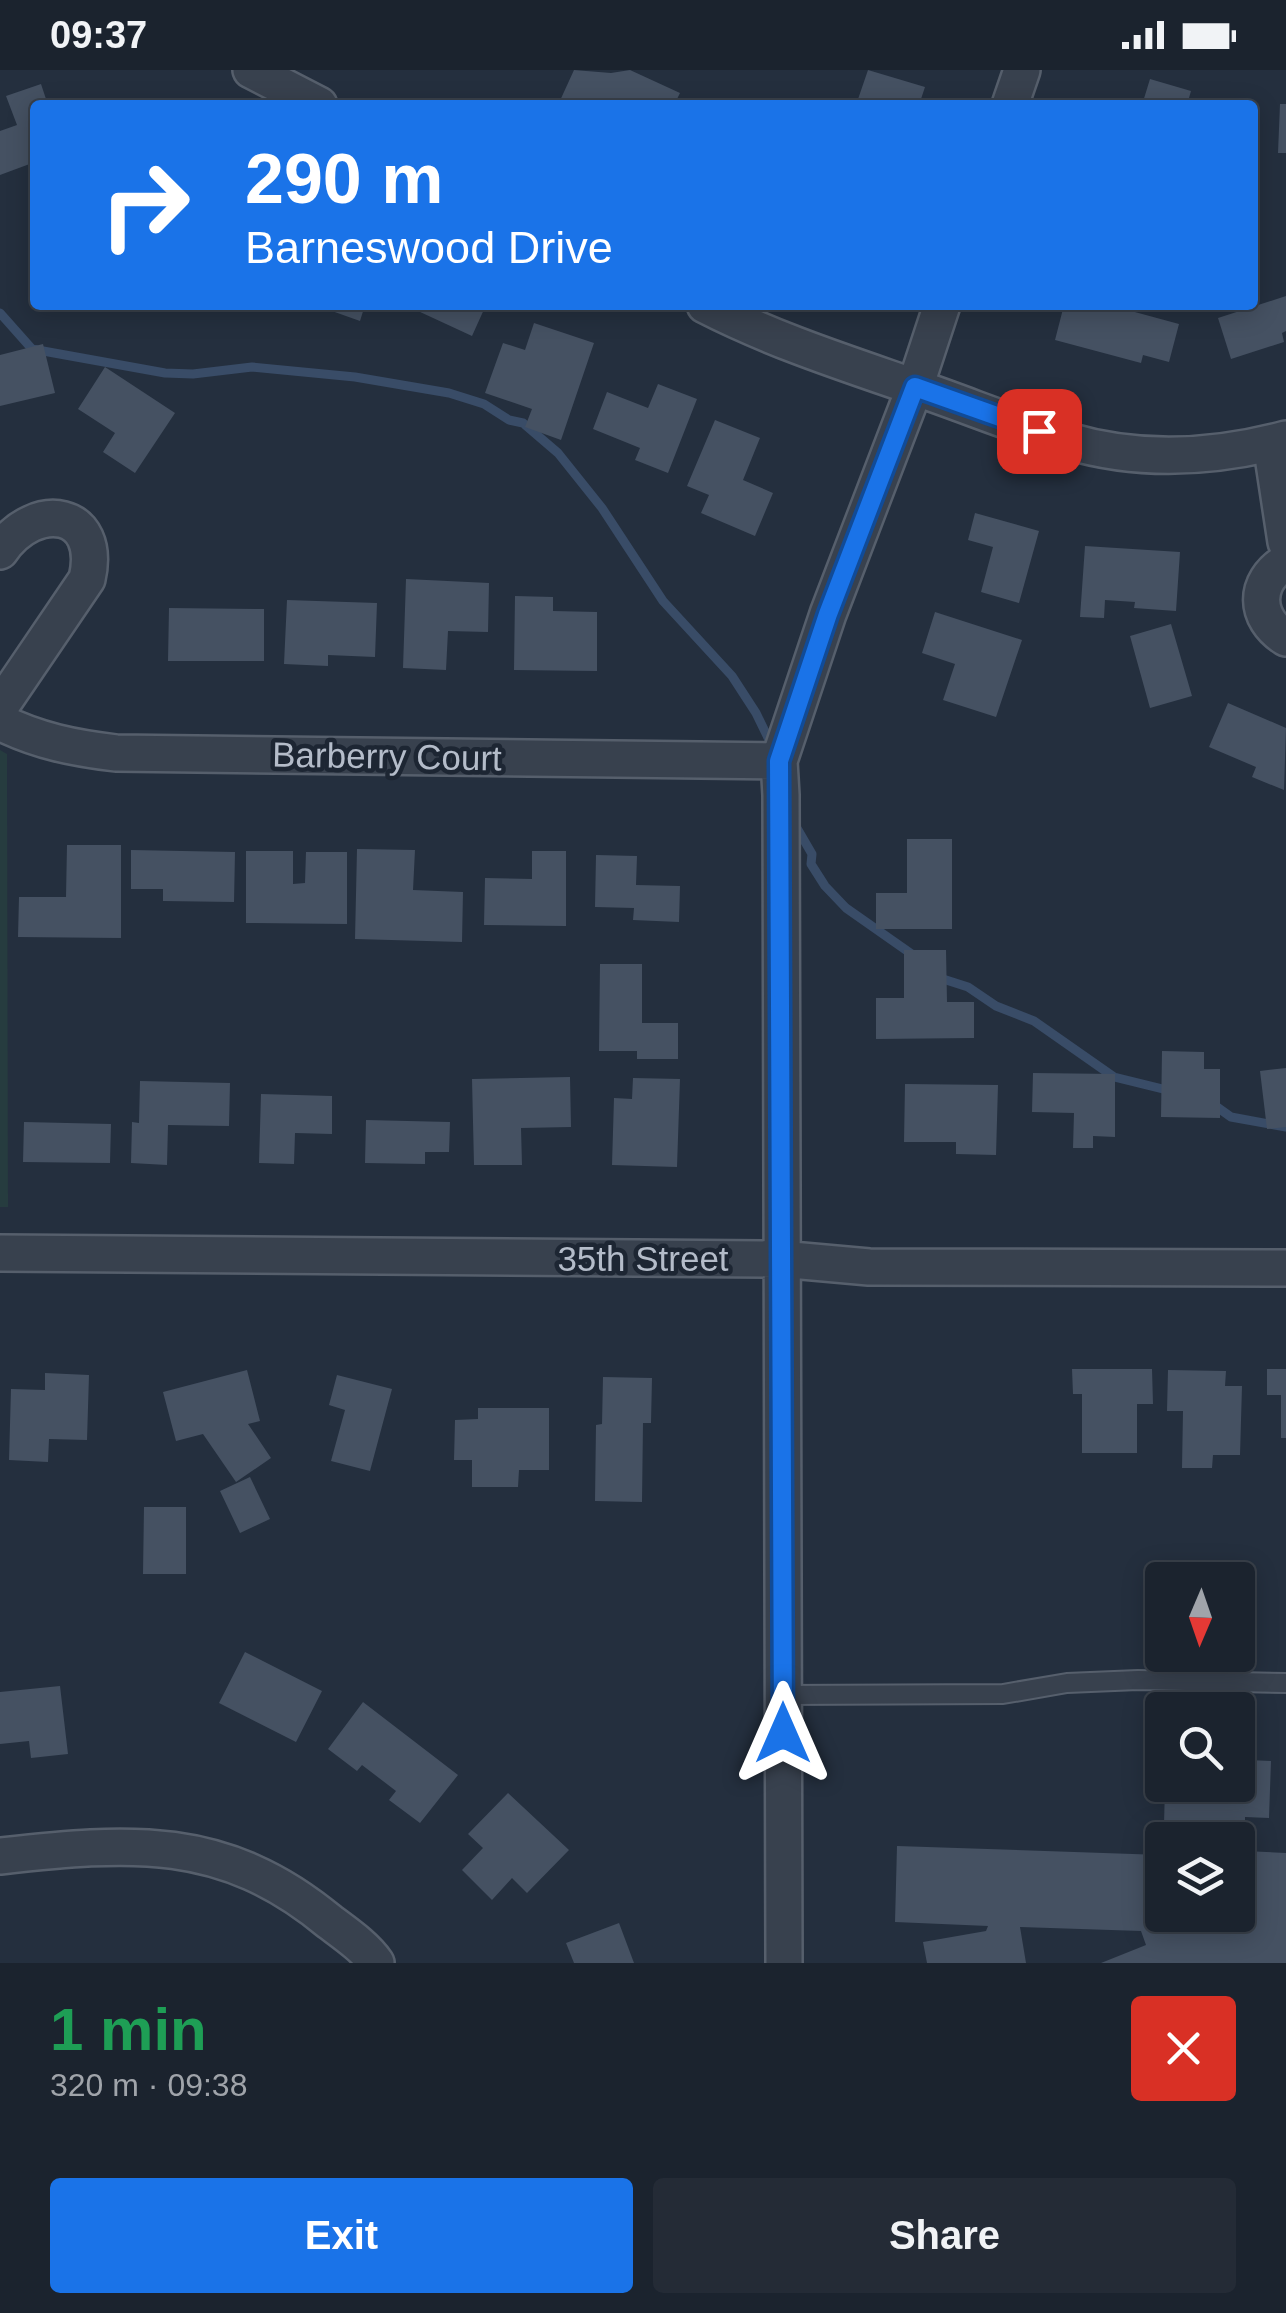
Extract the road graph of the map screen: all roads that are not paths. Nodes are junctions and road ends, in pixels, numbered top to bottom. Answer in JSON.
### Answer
{"nodes":[{"id":1,"x":252,"y":70,"type":"edge"},
{"id":2,"x":1022,"y":70,"type":"edge"},
{"id":3,"x":309,"y":100,"type":"edge"},
{"id":4,"x":1012,"y":100,"type":"edge"},
{"id":5,"x":716,"y":310,"type":"edge"},
{"id":6,"x":940,"y":310,"type":"edge"},
{"id":7,"x":915,"y":387,"type":"junction"},
{"id":8,"x":1278,"y":441,"type":"edge"},
{"id":9,"x":1286,"y":542,"type":"edge"},
{"id":10,"x":0,"y":550,"type":"edge"},
{"id":11,"x":1286,"y":562,"type":"edge"},
{"id":12,"x":1286,"y":638,"type":"edge"},
{"id":13,"x":0,"y":706,"type":"edge"},
{"id":14,"x":0,"y":722,"type":"edge"},
{"id":15,"x":779,"y":761,"type":"junction"},
{"id":16,"x":0,"y":1253,"type":"edge"},
{"id":17,"x":780,"y":1259,"type":"junction"},
{"id":18,"x":1286,"y":1268,"type":"edge"},
{"id":19,"x":1286,"y":1683,"type":"edge"},
{"id":20,"x":783,"y":1695,"type":"junction"},
{"id":21,"x":0,"y":1856,"type":"edge"},
{"id":22,"x":376,"y":1963,"type":"edge"},
{"id":23,"x":784,"y":1963,"type":"edge"}],
"edges":[{"from":1,"to":3,"type":"street"},
{"from":2,"to":4,"type":"street"},
{"from":5,"to":7,"type":"street"},
{"from":6,"to":7,"type":"street"},
{"from":7,"to":8,"type":"street"},
{"from":7,"to":15,"type":"street"},
{"from":8,"to":9,"type":"street"},
{"from":10,"to":13,"type":"street"},
{"from":11,"to":12,"type":"street"},
{"from":14,"to":15,"type":"street","name":"Barberry Court"},
{"from":15,"to":17,"type":"street"},
{"from":16,"to":17,"type":"street","name":"35th Street"},
{"from":17,"to":18,"type":"street","name":"35th Street"},
{"from":17,"to":20,"type":"street"},
{"from":19,"to":20,"type":"lane"},
{"from":20,"to":23,"type":"street"},
{"from":21,"to":22,"type":"street"}]}
